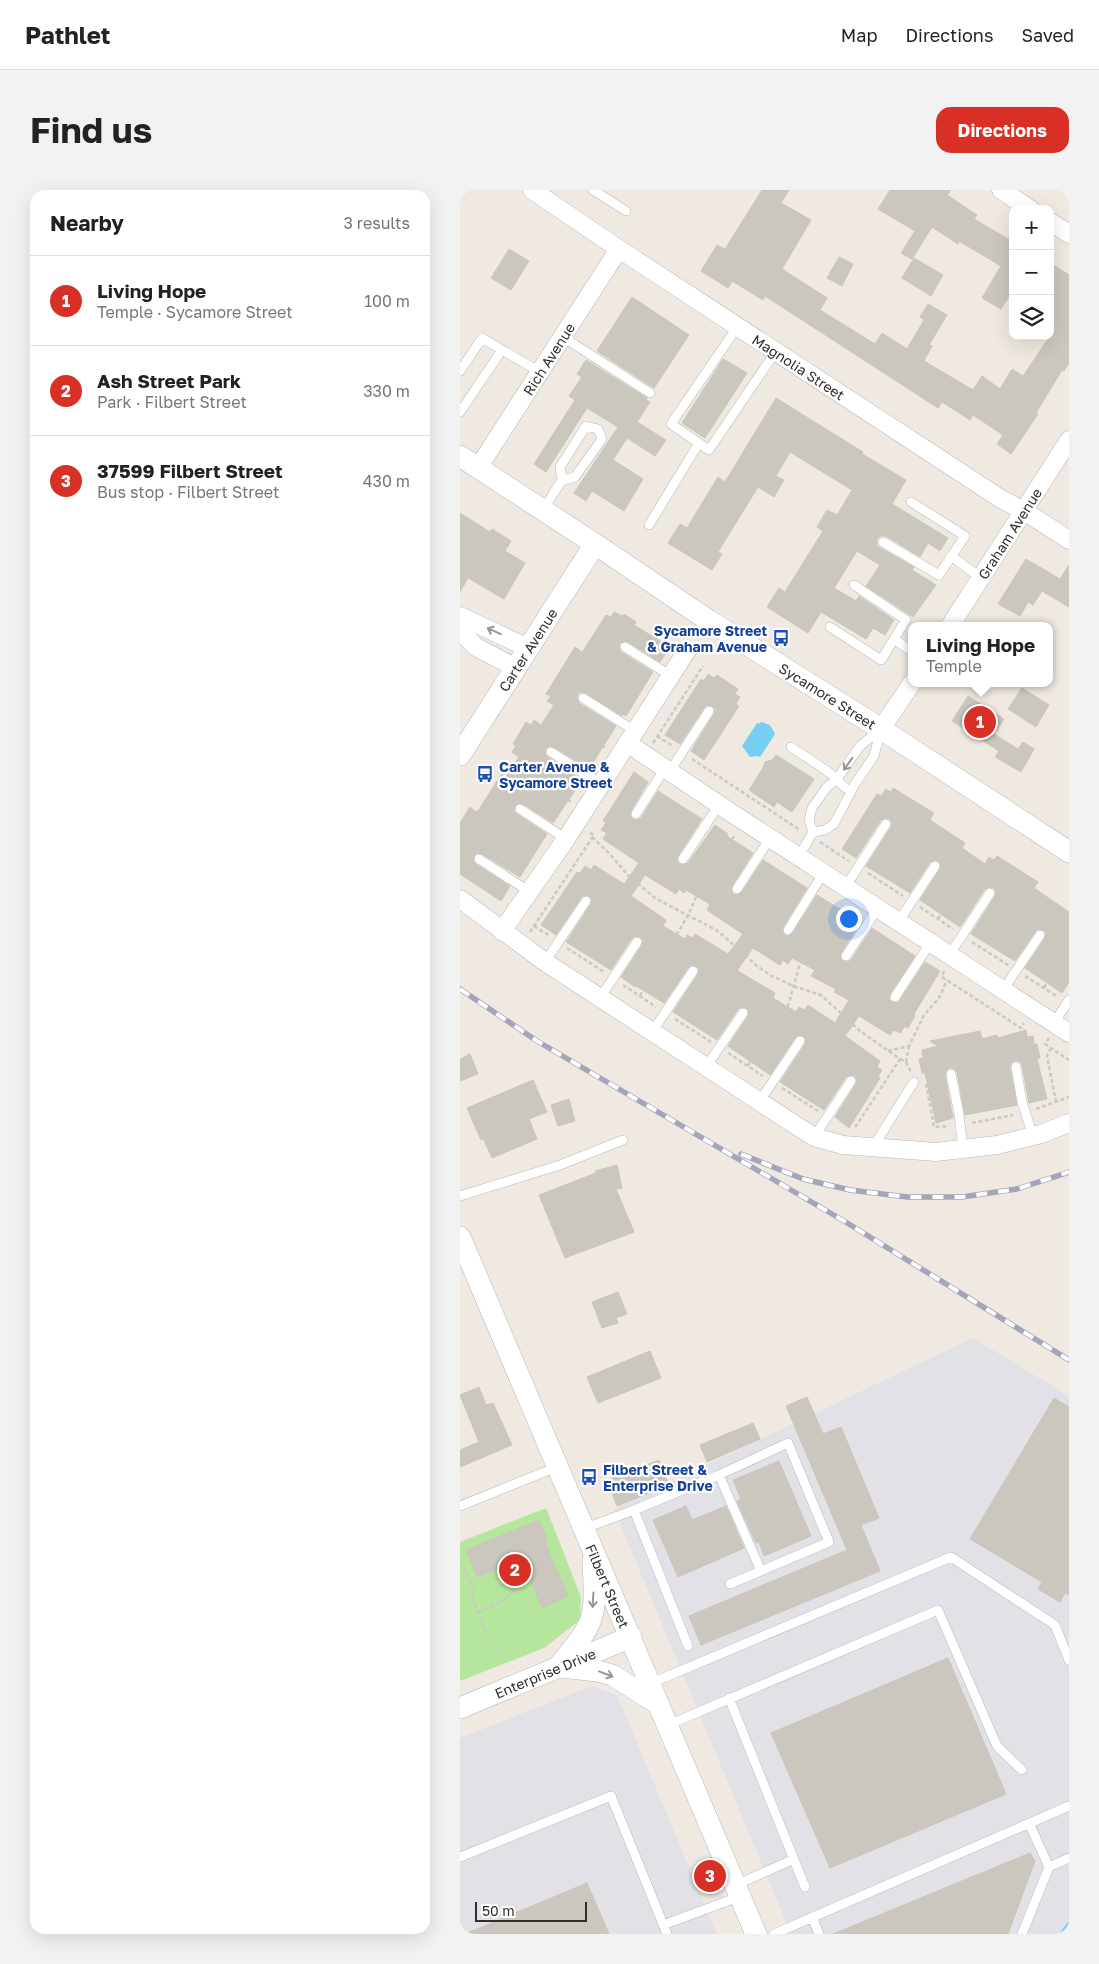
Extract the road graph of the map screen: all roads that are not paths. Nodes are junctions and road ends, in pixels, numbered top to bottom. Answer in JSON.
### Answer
{"nodes":[{"id":1,"x":532,"y":190,"type":"edge"},
{"id":2,"x":593,"y":190,"type":"edge"},
{"id":3,"x":1001,"y":190,"type":"edge"},
{"id":4,"x":1024,"y":205,"type":"edge"},
{"id":5,"x":626,"y":211,"type":"dead end"},
{"id":6,"x":1054,"y":225,"type":"edge"},
{"id":7,"x":1069,"y":234,"type":"edge"},
{"id":8,"x":619,"y":249,"type":"junction"},
{"id":9,"x":738,"y":326,"type":"junction"},
{"id":10,"x":563,"y":337,"type":"junction"},
{"id":11,"x":502,"y":350,"type":"junction"},
{"id":12,"x":776,"y":351,"type":"junction"},
{"id":13,"x":460,"y":372,"type":"edge"},
{"id":14,"x":540,"y":372,"type":"junction"},
{"id":15,"x":650,"y":393,"type":"dead end"},
{"id":16,"x":460,"y":412,"type":"edge"},
{"id":17,"x":1069,"y":440,"type":"edge"},
{"id":18,"x":699,"y":443,"type":"junction"},
{"id":19,"x":460,"y":456,"type":"edge"},
{"id":20,"x":478,"y":468,"type":"junction"},
{"id":21,"x":562,"y":480,"type":"junction"},
{"id":22,"x":911,"y":502,"type":"dead end"},
{"id":23,"x":543,"y":510,"type":"junction"},
{"id":24,"x":1024,"y":511,"type":"junction"},
{"id":25,"x":648,"y":525,"type":"dead end"},
{"id":26,"x":1069,"y":540,"type":"edge"},
{"id":27,"x":882,"y":542,"type":"dead end"},
{"id":28,"x":595,"y":544,"type":"junction"},
{"id":29,"x":952,"y":556,"type":"junction"},
{"id":30,"x":980,"y":578,"type":"junction"},
{"id":31,"x":854,"y":585,"type":"dead end"},
{"id":32,"x":460,"y":616,"type":"edge"},
{"id":33,"x":952,"y":622,"type":"edge"},
{"id":34,"x":830,"y":627,"type":"dead end"},
{"id":35,"x":460,"y":630,"type":"edge"},
{"id":36,"x":894,"y":640,"type":"junction"},
{"id":37,"x":528,"y":648,"type":"junction"},
{"id":38,"x":625,"y":648,"type":"dead end"},
{"id":39,"x":908,"y":649,"type":"edge"},
{"id":40,"x":686,"y":652,"type":"dead end"},
{"id":41,"x":516,"y":668,"type":"junction"},
{"id":42,"x":671,"y":676,"type":"junction"},
{"id":43,"x":909,"y":687,"type":"edge"},
{"id":44,"x":583,"y":698,"type":"dead end"},
{"id":45,"x":709,"y":712,"type":"dead end"},
{"id":46,"x":881,"y":729,"type":"junction"},
{"id":47,"x":631,"y":737,"type":"junction"},
{"id":48,"x":791,"y":748,"type":"dead end"},
{"id":49,"x":550,"y":752,"type":"dead end"},
{"id":50,"x":460,"y":754,"type":"edge"},
{"id":51,"x":667,"y":770,"type":"junction"},
{"id":52,"x":837,"y":779,"type":"junction"},
{"id":53,"x":601,"y":784,"type":"junction"},
{"id":54,"x":852,"y":792,"type":"junction"},
{"id":55,"x":719,"y":805,"type":"junction"},
{"id":56,"x":520,"y":809,"type":"dead end"},
{"id":57,"x":636,"y":814,"type":"dead end"},
{"id":58,"x":886,"y":824,"type":"dead end"},
{"id":59,"x":814,"y":832,"type":"junction"},
{"id":60,"x":770,"y":838,"type":"junction"},
{"id":61,"x":566,"y":839,"type":"junction"},
{"id":62,"x":1069,"y":852,"type":"edge"},
{"id":63,"x":798,"y":856,"type":"junction"},
{"id":64,"x":479,"y":859,"type":"dead end"},
{"id":65,"x":683,"y":859,"type":"dead end"},
{"id":66,"x":935,"y":866,"type":"dead end"},
{"id":67,"x":824,"y":872,"type":"junction"},
{"id":68,"x":846,"y":886,"type":"junction"},
{"id":69,"x":737,"y":888,"type":"dead end"},
{"id":70,"x":530,"y":892,"type":"junction"},
{"id":71,"x":990,"y":893,"type":"dead end"},
{"id":72,"x":460,"y":899,"type":"edge"},
{"id":73,"x":586,"y":900,"type":"dead end"},
{"id":74,"x":878,"y":908,"type":"junction"},
{"id":75,"x":900,"y":921,"type":"junction"},
{"id":76,"x":788,"y":930,"type":"dead end"},
{"id":77,"x":502,"y":931,"type":"junction"},
{"id":78,"x":1040,"y":934,"type":"dead end"},
{"id":79,"x":637,"y":942,"type":"dead end"},
{"id":80,"x":931,"y":942,"type":"junction"},
{"id":81,"x":950,"y":954,"type":"junction"},
{"id":82,"x":846,"y":956,"type":"dead end"},
{"id":83,"x":545,"y":962,"type":"junction"},
{"id":84,"x":692,"y":971,"type":"dead end"},
{"id":85,"x":1003,"y":990,"type":"junction"},
{"id":86,"x":895,"y":997,"type":"dead end"},
{"id":87,"x":600,"y":998,"type":"junction"},
{"id":88,"x":1069,"y":1000,"type":"edge"},
{"id":89,"x":743,"y":1013,"type":"dead end"},
{"id":90,"x":1054,"y":1022,"type":"junction"},
{"id":91,"x":652,"y":1032,"type":"junction"},
{"id":92,"x":1069,"y":1033,"type":"edge"},
{"id":93,"x":800,"y":1041,"type":"dead end"},
{"id":94,"x":706,"y":1067,"type":"junction"},
{"id":95,"x":1016,"y":1067,"type":"dead end"},
{"id":96,"x":952,"y":1074,"type":"dead end"},
{"id":97,"x":851,"y":1081,"type":"dead end"},
{"id":98,"x":917,"y":1081,"type":"road end"},
{"id":99,"x":760,"y":1102,"type":"junction"},
{"id":100,"x":1069,"y":1123,"type":"edge"},
{"id":101,"x":1033,"y":1136,"type":"junction"},
{"id":102,"x":814,"y":1137,"type":"junction"},
{"id":103,"x":624,"y":1140,"type":"dead end"},
{"id":104,"x":873,"y":1147,"type":"junction"},
{"id":105,"x":963,"y":1149,"type":"junction"},
{"id":106,"x":460,"y":1196,"type":"edge"},
{"id":107,"x":460,"y":1237,"type":"edge"},
{"id":108,"x":557,"y":1467,"type":"junction"},
{"id":109,"x":719,"y":1475,"type":"junction"},
{"id":110,"x":460,"y":1506,"type":"edge"},
{"id":111,"x":634,"y":1510,"type":"junction"},
{"id":112,"x":583,"y":1529,"type":"junction"},
{"id":113,"x":593,"y":1551,"type":"junction"},
{"id":114,"x":761,"y":1571,"type":"junction"},
{"id":115,"x":730,"y":1584,"type":"dead end"},
{"id":116,"x":631,"y":1637,"type":"junction"},
{"id":117,"x":688,"y":1646,"type":"dead end"},
{"id":118,"x":1069,"y":1660,"type":"edge"},
{"id":119,"x":558,"y":1667,"type":"junction"},
{"id":120,"x":653,"y":1693,"type":"junction"},
{"id":121,"x":729,"y":1698,"type":"junction"},
{"id":122,"x":460,"y":1708,"type":"edge"},
{"id":123,"x":668,"y":1725,"type":"junction"},
{"id":124,"x":1022,"y":1770,"type":"dead end"},
{"id":125,"x":1069,"y":1806,"type":"edge"},
{"id":126,"x":1029,"y":1824,"type":"junction"},
{"id":127,"x":460,"y":1857,"type":"edge"},
{"id":128,"x":1069,"y":1858,"type":"edge"},
{"id":129,"x":794,"y":1860,"type":"junction"},
{"id":130,"x":1049,"y":1867,"type":"junction"},
{"id":131,"x":805,"y":1887,"type":"dead end"},
{"id":132,"x":738,"y":1891,"type":"junction"},
{"id":133,"x":812,"y":1917,"type":"junction"},
{"id":134,"x":664,"y":1925,"type":"junction"},
{"id":135,"x":667,"y":1934,"type":"edge"},
{"id":136,"x":756,"y":1934,"type":"edge"},
{"id":137,"x":774,"y":1934,"type":"edge"},
{"id":138,"x":819,"y":1934,"type":"edge"},
{"id":139,"x":1022,"y":1934,"type":"edge"}],
"edges":[{"from":1,"to":8,"type":"street","name":"Magnolia Street"},
{"from":2,"to":5,"type":"lane"},
{"from":3,"to":4,"type":"street"},
{"from":6,"to":7,"type":"street"},
{"from":8,"to":9,"type":"street","name":"Magnolia Street"},
{"from":8,"to":10,"type":"street","name":"Rich Avenue"},
{"from":9,"to":12,"type":"street","name":"Magnolia Street"},
{"from":9,"to":18,"type":"lane"},
{"from":10,"to":14,"type":"street","name":"Rich Avenue"},
{"from":10,"to":15,"type":"lane"},
{"from":11,"to":13,"type":"lane"},
{"from":11,"to":14,"type":"lane"},
{"from":11,"to":16,"type":"lane"},
{"from":12,"to":18,"type":"lane"},
{"from":12,"to":24,"type":"street","name":"Magnolia Street"},
{"from":14,"to":20,"type":"street","name":"Rich Avenue"},
{"from":17,"to":24,"type":"street","name":"Graham Avenue"},
{"from":18,"to":25,"type":"lane"},
{"from":19,"to":20,"type":"street","name":"Sycamore Street"},
{"from":20,"to":23,"type":"street","name":"Sycamore Street"},
{"from":21,"to":21,"type":"lane"},
{"from":21,"to":23,"type":"lane"},
{"from":22,"to":29,"type":"lane"},
{"from":23,"to":28,"type":"street","name":"Sycamore Street"},
{"from":24,"to":26,"type":"street","name":"Magnolia Street"},
{"from":24,"to":30,"type":"street","name":"Graham Avenue"},
{"from":27,"to":29,"type":"lane"},
{"from":28,"to":37,"type":"street","name":"Carter Avenue"},
{"from":28,"to":46,"type":"street","name":"Sycamore Street"},
{"from":29,"to":30,"type":"lane"},
{"from":30,"to":33,"type":"street","name":"Graham Avenue"},
{"from":31,"to":36,"type":"lane"},
{"from":37,"to":32,"type":"street","one_way":true},
{"from":34,"to":36,"type":"lane"},
{"from":35,"to":41,"type":"street"},
{"from":36,"to":39,"type":"lane"},
{"from":37,"to":41,"type":"street","name":"Carter Avenue"},
{"from":38,"to":42,"type":"lane"},
{"from":40,"to":42,"type":"street"},
{"from":41,"to":50,"type":"street","name":"Carter Avenue"},
{"from":42,"to":47,"type":"street"},
{"from":43,"to":46,"type":"street"},
{"from":44,"to":47,"type":"lane"},
{"from":45,"to":51,"type":"lane"},
{"from":46,"to":52,"type":"lane","one_way":true},
{"from":46,"to":54,"type":"lane"},
{"from":46,"to":62,"type":"street","name":"Sycamore Street"},
{"from":47,"to":51,"type":"street"},
{"from":47,"to":53,"type":"street"},
{"from":48,"to":52,"type":"lane"},
{"from":49,"to":53,"type":"lane"},
{"from":51,"to":55,"type":"street"},
{"from":51,"to":57,"type":"lane"},
{"from":52,"to":54,"type":"lane"},
{"from":52,"to":59,"type":"lane"},
{"from":53,"to":61,"type":"street"},
{"from":54,"to":59,"type":"lane"},
{"from":55,"to":60,"type":"street"},
{"from":55,"to":65,"type":"lane"},
{"from":56,"to":61,"type":"lane"},
{"from":58,"to":68,"type":"lane"},
{"from":59,"to":63,"type":"lane"},
{"from":60,"to":63,"type":"street"},
{"from":60,"to":69,"type":"lane"},
{"from":61,"to":70,"type":"street"},
{"from":63,"to":67,"type":"street"},
{"from":64,"to":70,"type":"lane"},
{"from":66,"to":75,"type":"lane"},
{"from":67,"to":68,"type":"street"},
{"from":67,"to":76,"type":"lane"},
{"from":68,"to":74,"type":"street"},
{"from":70,"to":77,"type":"street"},
{"from":71,"to":81,"type":"lane"},
{"from":72,"to":77,"type":"street"},
{"from":73,"to":83,"type":"lane"},
{"from":74,"to":75,"type":"street"},
{"from":74,"to":82,"type":"lane"},
{"from":75,"to":80,"type":"street"},
{"from":77,"to":83,"type":"street"},
{"from":78,"to":85,"type":"lane"},
{"from":79,"to":87,"type":"lane"},
{"from":80,"to":81,"type":"street"},
{"from":80,"to":86,"type":"lane"},
{"from":81,"to":85,"type":"street"},
{"from":83,"to":87,"type":"street"},
{"from":84,"to":91,"type":"lane"},
{"from":85,"to":90,"type":"street"},
{"from":87,"to":91,"type":"street"},
{"from":88,"to":90,"type":"lane"},
{"from":89,"to":94,"type":"lane"},
{"from":90,"to":92,"type":"street"},
{"from":91,"to":94,"type":"street"},
{"from":93,"to":99,"type":"lane"},
{"from":94,"to":99,"type":"street"},
{"from":95,"to":101,"type":"lane"},
{"from":96,"to":105,"type":"lane"},
{"from":97,"to":102,"type":"lane"},
{"from":98,"to":104,"type":"lane"},
{"from":99,"to":102,"type":"street"},
{"from":100,"to":101,"type":"street"},
{"from":101,"to":105,"type":"street"},
{"from":102,"to":104,"type":"street"},
{"from":103,"to":106,"type":"lane"},
{"from":104,"to":105,"type":"street"},
{"from":107,"to":108,"type":"street","name":"Filbert Street"},
{"from":108,"to":110,"type":"lane"},
{"from":108,"to":112,"type":"street","name":"Filbert Street"},
{"from":109,"to":111,"type":"lane"},
{"from":109,"to":114,"type":"lane"},
{"from":109,"to":114,"type":"lane"},
{"from":111,"to":112,"type":"lane"},
{"from":111,"to":117,"type":"lane"},
{"from":112,"to":113,"type":"street","name":"Filbert Street"},
{"from":113,"to":116,"type":"street","name":"Filbert Street"},
{"from":113,"to":119,"type":"street","one_way":true},
{"from":114,"to":115,"type":"lane"},
{"from":116,"to":119,"type":"street","name":"Enterprise Drive"},
{"from":116,"to":120,"type":"street","name":"Filbert Street"},
{"from":118,"to":120,"type":"lane"},
{"from":119,"to":120,"type":"street","one_way":true},
{"from":119,"to":122,"type":"street","name":"Enterprise Drive"},
{"from":120,"to":123,"type":"street","name":"Filbert Street"},
{"from":121,"to":123,"type":"lane"},
{"from":121,"to":124,"type":"lane"},
{"from":121,"to":129,"type":"lane"},
{"from":123,"to":132,"type":"street","name":"Filbert Street"},
{"from":125,"to":126,"type":"lane"},
{"from":126,"to":130,"type":"lane"},
{"from":126,"to":133,"type":"lane"},
{"from":127,"to":134,"type":"lane"},
{"from":128,"to":130,"type":"lane"},
{"from":129,"to":131,"type":"lane"},
{"from":129,"to":132,"type":"lane"},
{"from":130,"to":139,"type":"lane"},
{"from":132,"to":134,"type":"lane"},
{"from":132,"to":136,"type":"street","name":"Filbert Street"},
{"from":133,"to":137,"type":"lane"},
{"from":133,"to":138,"type":"lane"},
{"from":134,"to":135,"type":"lane"}]}
